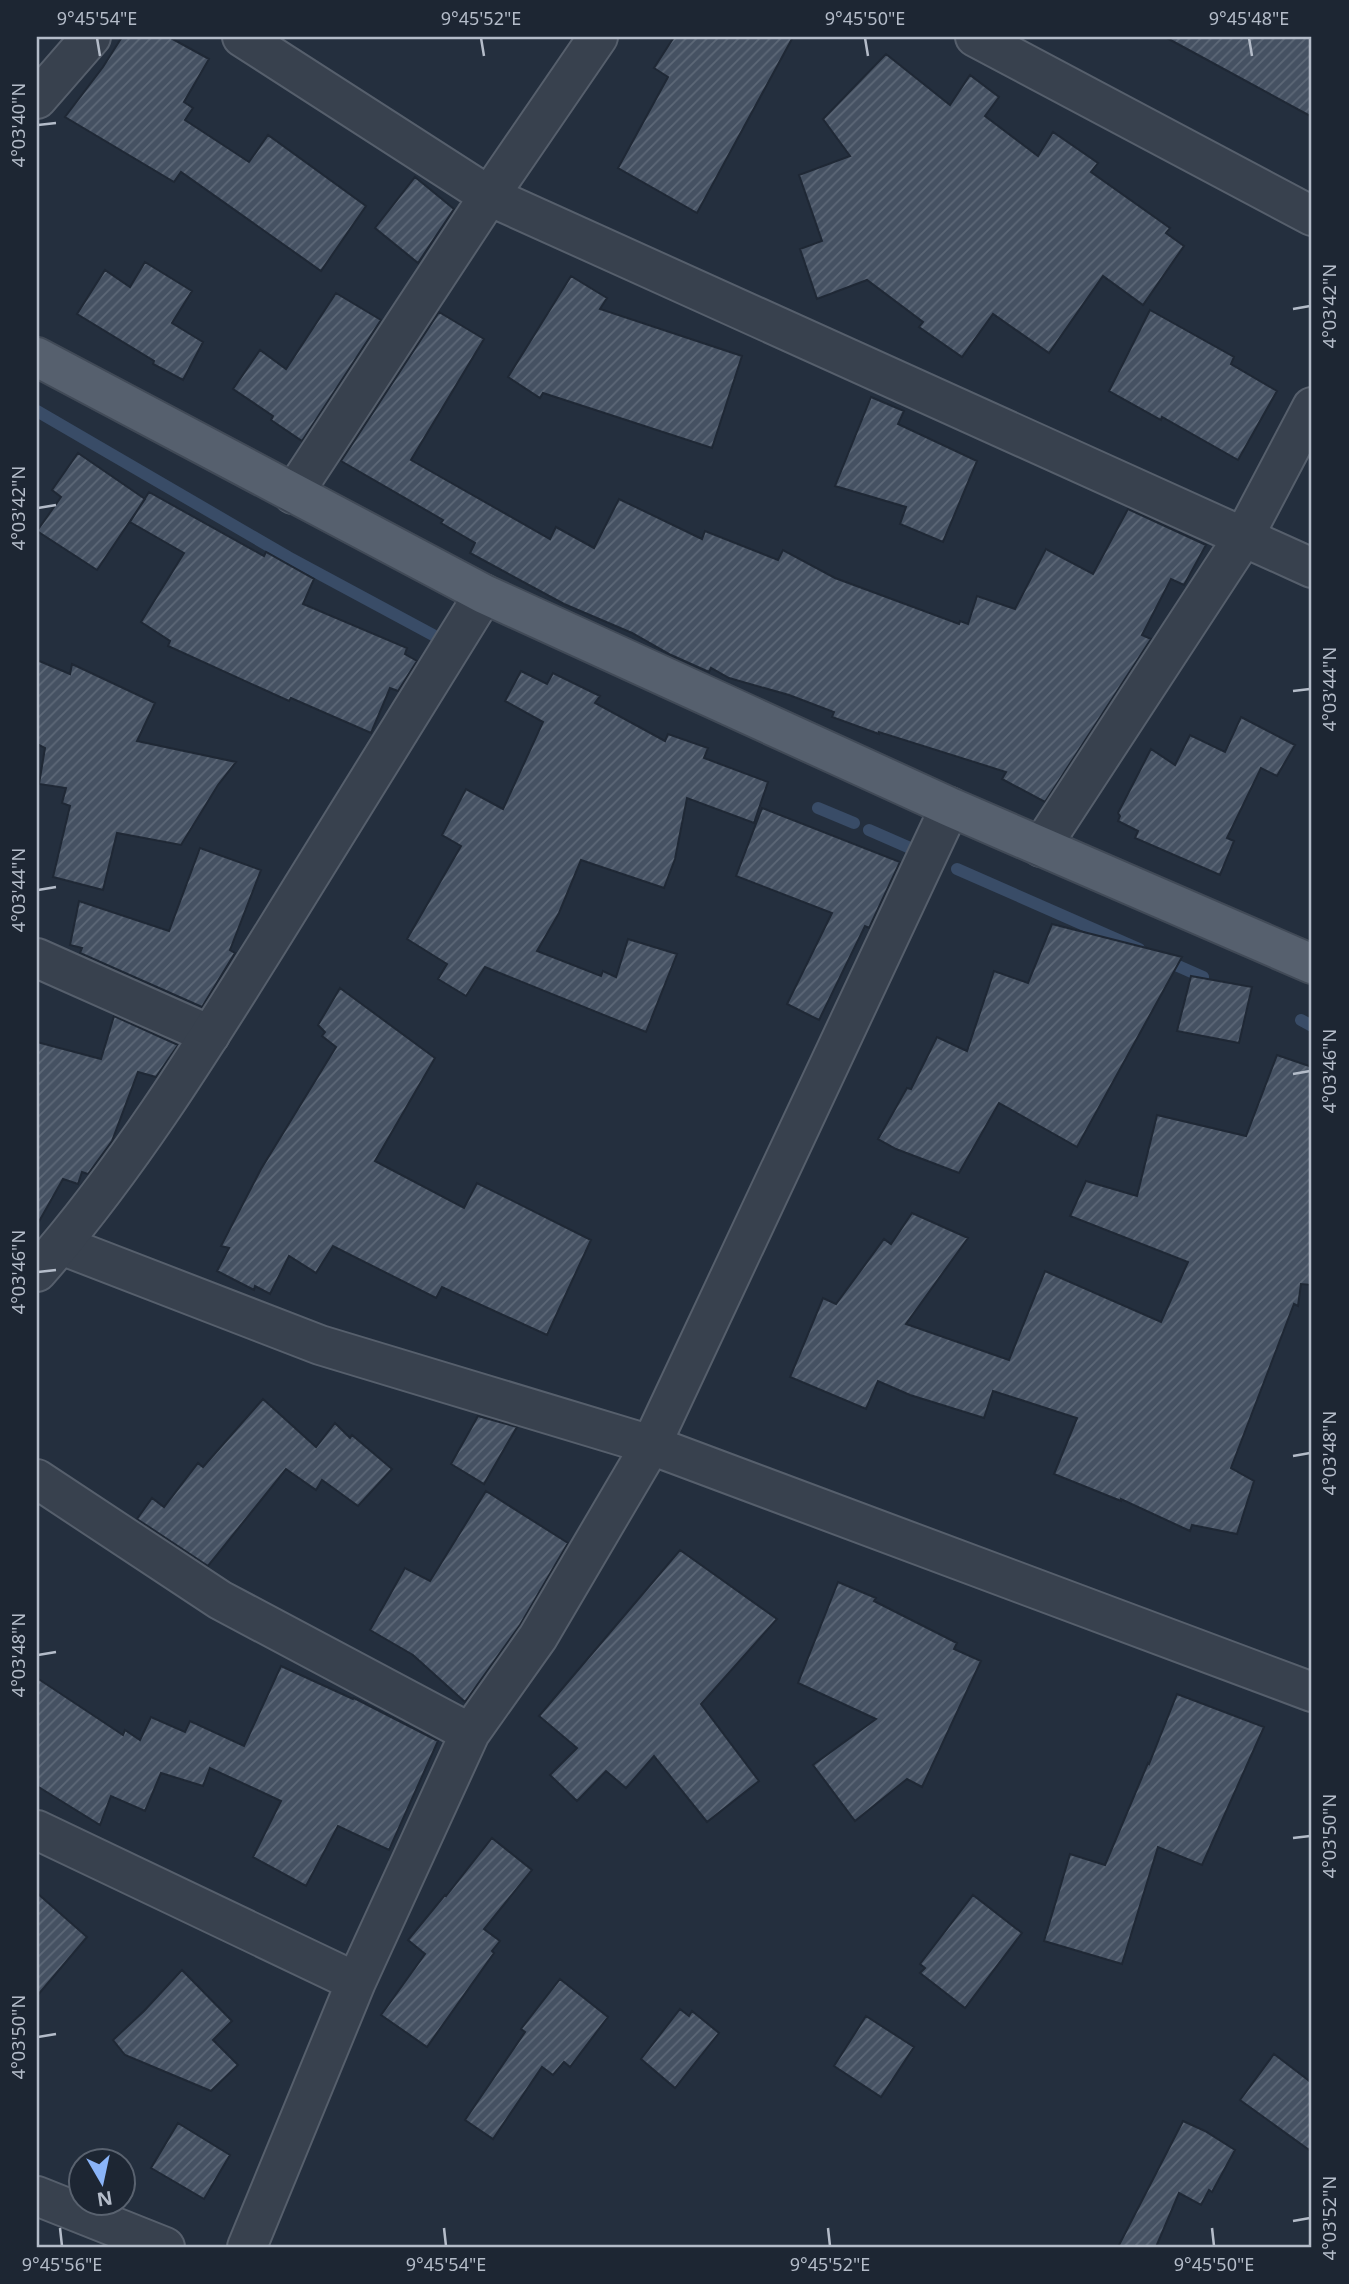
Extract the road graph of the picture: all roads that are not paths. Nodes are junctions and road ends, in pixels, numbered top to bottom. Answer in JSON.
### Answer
{"nodes":[{"id":1,"x":91,"y":37,"type":"edge"},
{"id":2,"x":242,"y":37,"type":"edge"},
{"id":3,"x":598,"y":37,"type":"edge"},
{"id":4,"x":975,"y":37,"type":"edge"},
{"id":5,"x":1028,"y":48,"type":"edge"},
{"id":6,"x":37,"y":100,"type":"edge"},
{"id":7,"x":489,"y":196,"type":"junction"},
{"id":8,"x":1312,"y":216,"type":"edge"},
{"id":9,"x":37,"y":357,"type":"edge"},
{"id":10,"x":1312,"y":407,"type":"edge"},
{"id":11,"x":293,"y":494,"type":"junction"},
{"id":12,"x":1243,"y":538,"type":"junction"},
{"id":13,"x":1312,"y":568,"type":"edge"},
{"id":14,"x":484,"y":594,"type":"junction"},
{"id":15,"x":950,"y":807,"type":"junction"},
{"id":16,"x":1041,"y":847,"type":"junction"},
{"id":17,"x":37,"y":958,"type":"edge"},
{"id":18,"x":1312,"y":964,"type":"edge"},
{"id":19,"x":210,"y":1035,"type":"junction"},
{"id":20,"x":49,"y":1259,"type":"edge"},
{"id":21,"x":651,"y":1445,"type":"junction"},
{"id":22,"x":37,"y":1479,"type":"edge"},
{"id":23,"x":1312,"y":1692,"type":"edge"},
{"id":24,"x":470,"y":1734,"type":"junction"},
{"id":25,"x":37,"y":1830,"type":"edge"},
{"id":26,"x":356,"y":1982,"type":"junction"},
{"id":27,"x":37,"y":2196,"type":"edge"},
{"id":28,"x":165,"y":2247,"type":"edge"},
{"id":29,"x":247,"y":2247,"type":"edge"}],
"edges":[{"from":1,"to":6,"type":"street"},
{"from":2,"to":7,"type":"street"},
{"from":3,"to":7,"type":"street"},
{"from":4,"to":5,"type":"street"},
{"from":5,"to":8,"type":"street"},
{"from":7,"to":11,"type":"street"},
{"from":7,"to":12,"type":"street"},
{"from":9,"to":11,"type":"main road"},
{"from":10,"to":12,"type":"street"},
{"from":11,"to":14,"type":"main road"},
{"from":12,"to":13,"type":"street"},
{"from":12,"to":16,"type":"street"},
{"from":14,"to":15,"type":"main road"},
{"from":14,"to":19,"type":"street"},
{"from":15,"to":16,"type":"main road"},
{"from":15,"to":21,"type":"street"},
{"from":16,"to":18,"type":"main road"},
{"from":17,"to":19,"type":"street"},
{"from":19,"to":20,"type":"street"},
{"from":20,"to":21,"type":"street"},
{"from":21,"to":23,"type":"street"},
{"from":21,"to":24,"type":"street"},
{"from":22,"to":24,"type":"street"},
{"from":24,"to":26,"type":"street"},
{"from":25,"to":26,"type":"street"},
{"from":26,"to":29,"type":"street"},
{"from":27,"to":28,"type":"street"}]}
